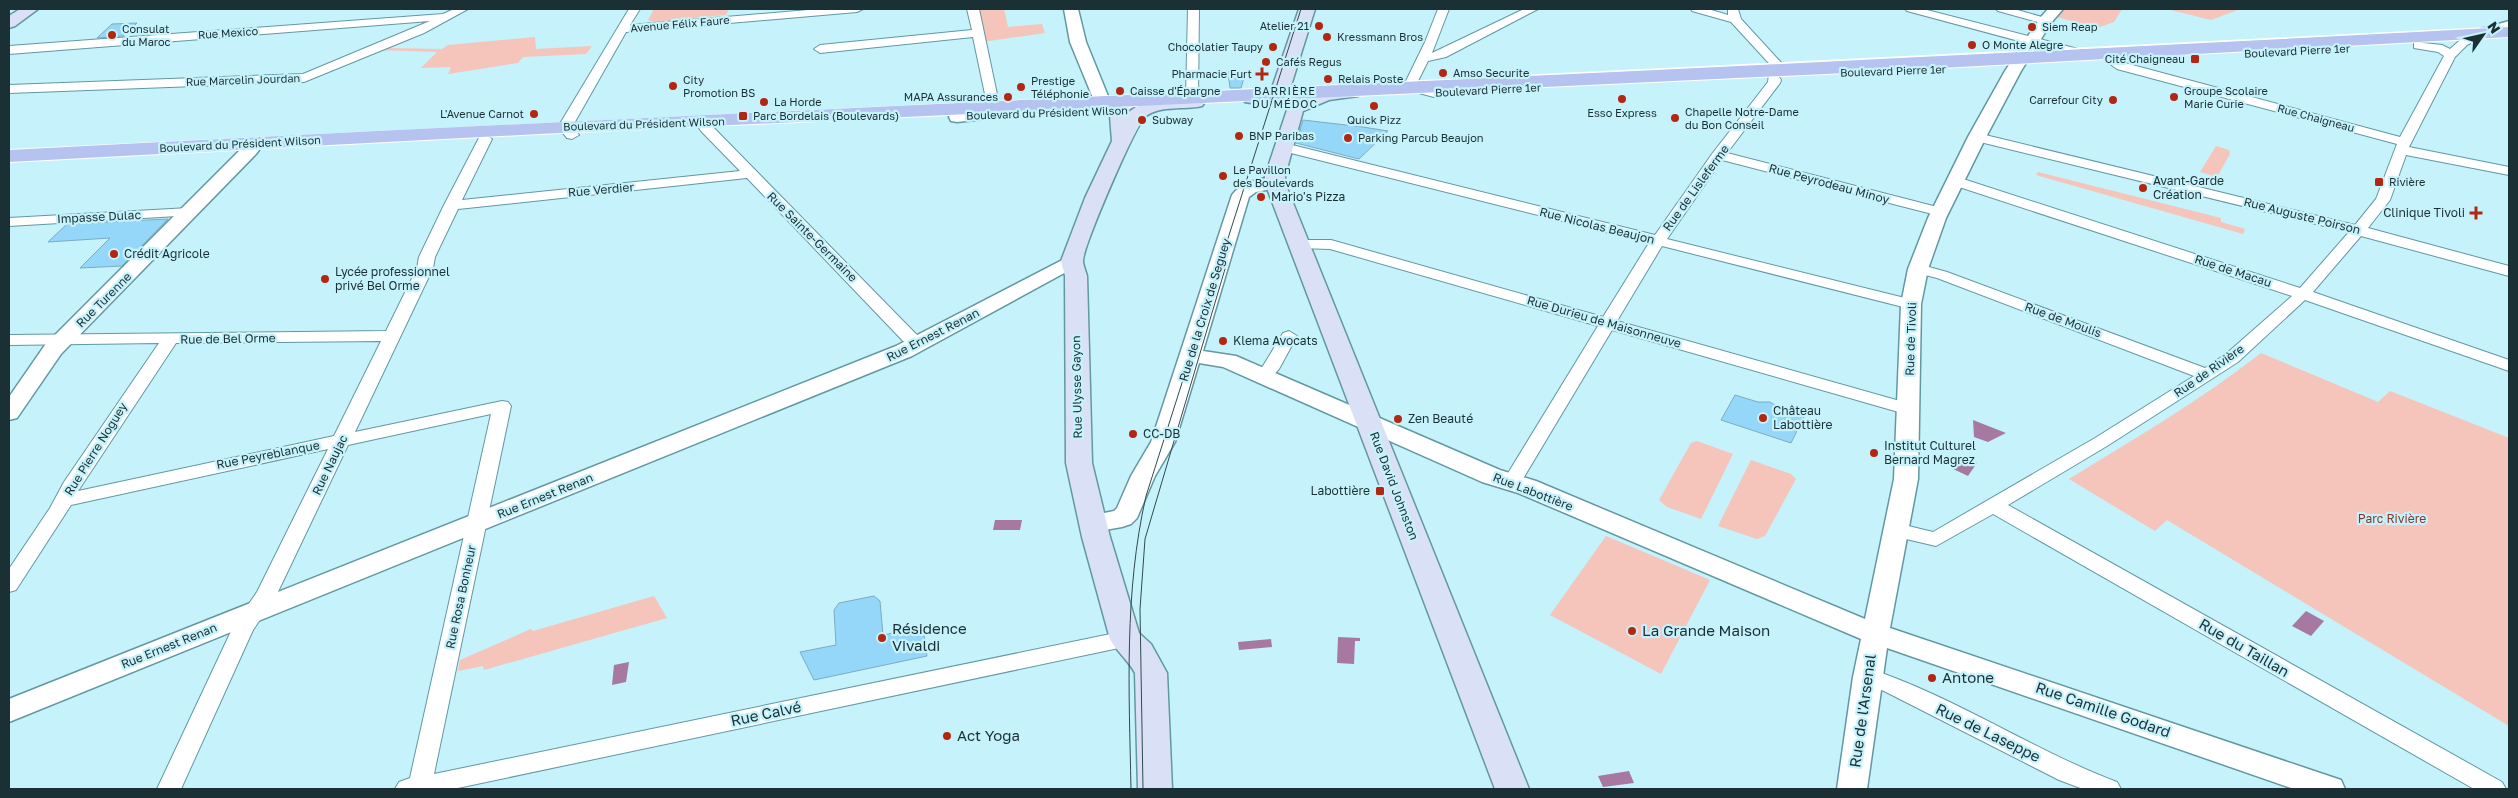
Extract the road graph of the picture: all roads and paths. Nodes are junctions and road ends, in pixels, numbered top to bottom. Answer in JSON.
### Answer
{"nodes":[{"id":1,"x":30,"y":9,"type":"edge"},
{"id":2,"x":462,"y":9,"type":"edge"},
{"id":3,"x":634,"y":9,"type":"edge"},
{"id":4,"x":857,"y":9,"type":"edge"},
{"id":5,"x":973,"y":9,"type":"edge"},
{"id":6,"x":1071,"y":9,"type":"edge"},
{"id":7,"x":1193,"y":9,"type":"edge"},
{"id":8,"x":1307,"y":9,"type":"edge"},
{"id":9,"x":1443,"y":9,"type":"edge"},
{"id":10,"x":1532,"y":9,"type":"edge"},
{"id":11,"x":1696,"y":9,"type":"edge"},
{"id":12,"x":1911,"y":9,"type":"edge"},
{"id":13,"x":2002,"y":9,"type":"edge"},
{"id":14,"x":2056,"y":9,"type":"edge"},
{"id":15,"x":1734,"y":14,"type":"edge"},
{"id":16,"x":446,"y":18,"type":"junction"},
{"id":17,"x":2046,"y":21,"type":"junction"},
{"id":18,"x":9,"y":23,"type":"edge"},
{"id":19,"x":2509,"y":25,"type":"edge"},
{"id":20,"x":621,"y":29,"type":"junction"},
{"id":21,"x":2509,"y":32,"type":"edge"},
{"id":22,"x":2483,"y":33,"type":"junction"},
{"id":23,"x":977,"y":34,"type":"junction"},
{"id":24,"x":2509,"y":41,"type":"edge"},
{"id":25,"x":820,"y":49,"type":"dead end"},
{"id":26,"x":2457,"y":49,"type":"junction"},
{"id":27,"x":9,"y":50,"type":"edge"},
{"id":28,"x":2024,"y":54,"type":"junction"},
{"id":29,"x":1423,"y":58,"type":"junction"},
{"id":30,"x":2112,"y":61,"type":"junction"},
{"id":31,"x":1777,"y":73,"type":"junction"},
{"id":32,"x":1414,"y":86,"type":"junction"},
{"id":33,"x":1384,"y":87,"type":"junction"},
{"id":34,"x":9,"y":89,"type":"edge"},
{"id":35,"x":1434,"y":93,"type":"junction"},
{"id":36,"x":1192,"y":97,"type":"junction"},
{"id":37,"x":1290,"y":101,"type":"junction"},
{"id":38,"x":1109,"y":105,"type":"junction"},
{"id":39,"x":990,"y":108,"type":"junction"},
{"id":40,"x":1146,"y":109,"type":"junction"},
{"id":41,"x":706,"y":128,"type":"junction"},
{"id":42,"x":569,"y":131,"type":"junction"},
{"id":43,"x":382,"y":136,"type":"junction"},
{"id":44,"x":1977,"y":137,"type":"junction"},
{"id":45,"x":485,"y":139,"type":"junction"},
{"id":46,"x":1122,"y":141,"type":"junction"},
{"id":47,"x":2403,"y":146,"type":"junction"},
{"id":48,"x":1284,"y":147,"type":"junction"},
{"id":49,"x":250,"y":150,"type":"junction"},
{"id":50,"x":1719,"y":155,"type":"junction"},
{"id":51,"x":9,"y":156,"type":"edge"},
{"id":52,"x":9,"y":162,"type":"edge"},
{"id":53,"x":2509,"y":171,"type":"edge"},
{"id":54,"x":750,"y":174,"type":"junction"},
{"id":55,"x":1955,"y":181,"type":"junction"},
{"id":56,"x":1275,"y":182,"type":"junction"},
{"id":57,"x":451,"y":205,"type":"junction"},
{"id":58,"x":189,"y":212,"type":"junction"},
{"id":59,"x":1940,"y":212,"type":"junction"},
{"id":60,"x":9,"y":222,"type":"edge"},
{"id":61,"x":2360,"y":230,"type":"junction"},
{"id":62,"x":1658,"y":241,"type":"junction"},
{"id":63,"x":1299,"y":244,"type":"junction"},
{"id":64,"x":1072,"y":261,"type":"junction"},
{"id":65,"x":1918,"y":269,"type":"junction"},
{"id":66,"x":2509,"y":270,"type":"edge"},
{"id":67,"x":2302,"y":294,"type":"junction"},
{"id":68,"x":1911,"y":304,"type":"junction"},
{"id":69,"x":1608,"y":323,"type":"junction"},
{"id":70,"x":392,"y":336,"type":"junction"},
{"id":71,"x":1289,"y":336,"type":"dead end"},
{"id":72,"x":9,"y":340,"type":"edge"},
{"id":73,"x":63,"y":340,"type":"junction"},
{"id":74,"x":170,"y":340,"type":"junction"},
{"id":75,"x":920,"y":344,"type":"junction"},
{"id":76,"x":1190,"y":354,"type":"junction"},
{"id":77,"x":2509,"y":366,"type":"edge"},
{"id":78,"x":2206,"y":375,"type":"junction"},
{"id":79,"x":1262,"y":376,"type":"junction"},
{"id":80,"x":502,"y":406,"type":"joint"},
{"id":81,"x":1908,"y":409,"type":"junction"},
{"id":82,"x":9,"y":413,"type":"edge"},
{"id":83,"x":1370,"y":423,"type":"junction"},
{"id":84,"x":342,"y":439,"type":"junction"},
{"id":85,"x":1511,"y":483,"type":"junction"},
{"id":86,"x":64,"y":500,"type":"junction"},
{"id":87,"x":1994,"y":506,"type":"junction"},
{"id":88,"x":477,"y":523,"type":"junction"},
{"id":89,"x":1093,"y":524,"type":"junction"},
{"id":90,"x":1896,"y":530,"type":"junction"},
{"id":91,"x":9,"y":585,"type":"edge"},
{"id":92,"x":255,"y":612,"type":"junction"},
{"id":93,"x":1875,"y":633,"type":"junction"},
{"id":94,"x":1125,"y":638,"type":"junction"},
{"id":95,"x":1867,"y":677,"type":"junction"},
{"id":96,"x":9,"y":711,"type":"edge"},
{"id":97,"x":417,"y":788,"type":"edge"},
{"id":98,"x":169,"y":789,"type":"edge"},
{"id":99,"x":1155,"y":789,"type":"edge"},
{"id":100,"x":1512,"y":789,"type":"edge"},
{"id":101,"x":1852,"y":789,"type":"edge"},
{"id":102,"x":2109,"y":789,"type":"edge"},
{"id":103,"x":2330,"y":789,"type":"edge"},
{"id":104,"x":2494,"y":789,"type":"edge"}],
"edges":[{"from":1,"to":18,"type":"main road"},
{"from":2,"to":16,"type":"street","name":"Rue Marcelin Jourdan"},
{"from":3,"to":20,"type":"street"},
{"from":4,"to":20,"type":"street","name":"Avenue Félix Faure"},
{"from":5,"to":23,"type":"street"},
{"from":6,"to":38,"type":"street"},
{"from":7,"to":36,"type":"street"},
{"from":8,"to":37,"type":"main road"},
{"from":9,"to":29,"type":"street"},
{"from":10,"to":29,"type":"street"},
{"from":11,"to":15,"type":"street"},
{"from":12,"to":28,"type":"street"},
{"from":13,"to":17,"type":"street"},
{"from":14,"to":17,"type":"street","name":"Rue de Tivoli"},
{"from":15,"to":31,"type":"street"},
{"from":16,"to":27,"type":"street","name":"Rue Mexico"},
{"from":16,"to":34,"type":"street","name":"Rue Marcelin Jourdan"},
{"from":17,"to":28,"type":"street","name":"Rue de Tivoli"},
{"from":19,"to":22,"type":"street"},
{"from":20,"to":42,"type":"street"},
{"from":21,"to":22,"type":"main road","name":"Boulevard Pierre 1er"},
{"from":22,"to":24,"type":"street"},
{"from":22,"to":26,"type":"street"},
{"from":22,"to":28,"type":"main road","name":"Boulevard Pierre 1er"},
{"from":23,"to":25,"type":"street"},
{"from":23,"to":39,"type":"street"},
{"from":24,"to":26,"type":"main road","name":"Boulevard Pierre 1er"},
{"from":26,"to":30,"type":"main road","name":"Boulevard Pierre 1er"},
{"from":26,"to":47,"type":"street","name":"Rue de Rivière"},
{"from":28,"to":30,"type":"main road","name":"Boulevard Pierre 1er"},
{"from":28,"to":31,"type":"main road","name":"Boulevard Pierre 1er"},
{"from":28,"to":44,"type":"street","name":"Rue de Tivoli"},
{"from":29,"to":32,"type":"street"},
{"from":30,"to":47,"type":"street","name":"Rue Chaigneau"},
{"from":31,"to":32,"type":"main road","name":"Boulevard Pierre 1er"},
{"from":31,"to":35,"type":"main road","name":"Boulevard Pierre 1er"},
{"from":31,"to":50,"type":"street","name":"Rue de Lisleferme"},
{"from":32,"to":33,"type":"main road","name":"Boulevard Pierre 1er"},
{"from":32,"to":35,"type":"street"},
{"from":33,"to":37,"type":"main road","name":"Boulevard Pierre 1er"},
{"from":33,"to":37,"type":"main road"},
{"from":35,"to":37,"type":"main road","name":"Boulevard Pierre 1er"},
{"from":36,"to":37,"type":"main road","name":"Boulevard du Président Wilson"},
{"from":36,"to":38,"type":"main road","name":"Boulevard du Président Wilson"},
{"from":37,"to":40,"type":"main road","name":"Boulevard du Président Wilson"},
{"from":37,"to":48,"type":"main road"},
{"from":38,"to":39,"type":"main road","name":"Boulevard du Président Wilson"},
{"from":38,"to":40,"type":"main road","name":"Boulevard du Président Wilson"},
{"from":38,"to":41,"type":"main road","name":"Boulevard du Président Wilson"},
{"from":38,"to":46,"type":"main road"},
{"from":39,"to":42,"type":"main road","name":"Boulevard du Président Wilson"},
{"from":40,"to":46,"type":"main road","name":"Rue Ulysse Gayon"},
{"from":41,"to":42,"type":"main road","name":"Boulevard du Président Wilson"},
{"from":41,"to":54,"type":"street","name":"Rue Sainte-Germaine"},
{"from":42,"to":43,"type":"main road","name":"Boulevard du Président Wilson"},
{"from":42,"to":45,"type":"main road","name":"Boulevard du Président Wilson"},
{"from":43,"to":49,"type":"street"},
{"from":43,"to":51,"type":"main road","name":"Boulevard du Président Wilson"},
{"from":44,"to":55,"type":"street","name":"Rue de Tivoli"},
{"from":44,"to":61,"type":"street","name":"Rue Auguste Poirson"},
{"from":45,"to":49,"type":"main road","name":"Boulevard du Président Wilson"},
{"from":45,"to":57,"type":"street","name":"Rue Naujac"},
{"from":46,"to":64,"type":"main road","name":"Rue Ulysse Gayon"},
{"from":47,"to":53,"type":"street","name":"Rue Chaigneau"},
{"from":47,"to":61,"type":"street","name":"Rue de Rivière"},
{"from":48,"to":56,"type":"main road"},
{"from":48,"to":62,"type":"street","name":"Rue Nicolas Beaujon"},
{"from":49,"to":52,"type":"main road","name":"Boulevard du Président Wilson"},
{"from":49,"to":58,"type":"street","name":"Rue Turenne"},
{"from":50,"to":59,"type":"street","name":"Rue Peyrodeau Minoy"},
{"from":50,"to":62,"type":"street","name":"Rue de Lisleferme"},
{"from":54,"to":57,"type":"street","name":"Rue Verdier"},
{"from":54,"to":75,"type":"street","name":"Rue Sainte-Germaine"},
{"from":55,"to":59,"type":"street","name":"Rue de Tivoli"},
{"from":55,"to":67,"type":"street","name":"Rue de Macau"},
{"from":56,"to":63,"type":"main road","name":"Rue David Johnston"},
{"from":56,"to":76,"type":"street","name":"Rue de la Croix de Seguey"},
{"from":57,"to":70,"type":"street","name":"Rue Naujac"},
{"from":58,"to":60,"type":"street","name":"Impasse Dulac"},
{"from":58,"to":73,"type":"street","name":"Rue Turenne"},
{"from":59,"to":65,"type":"street","name":"Rue de Tivoli"},
{"from":61,"to":66,"type":"street","name":"Rue Auguste Poirson"},
{"from":61,"to":67,"type":"street","name":"Rue de Rivière"},
{"from":62,"to":68,"type":"street","name":"Rue Nicolas Beaujon"},
{"from":62,"to":69,"type":"street","name":"Rue de Lisleferme"},
{"from":63,"to":69,"type":"street","name":"Rue Durieu de Maisonneuve"},
{"from":63,"to":83,"type":"main road","name":"Rue David Johnston"},
{"from":64,"to":75,"type":"street","name":"Rue Ernest Renan"},
{"from":64,"to":89,"type":"main road","name":"Rue Ulysse Gayon"},
{"from":65,"to":68,"type":"street","name":"Rue de Tivoli"},
{"from":65,"to":78,"type":"street","name":"Rue de Moulis"},
{"from":67,"to":77,"type":"street","name":"Rue de Macau"},
{"from":67,"to":78,"type":"street","name":"Rue de Rivière"},
{"from":68,"to":81,"type":"street","name":"Rue de Tivoli"},
{"from":69,"to":81,"type":"street","name":"Rue Durieu de Maisonneuve"},
{"from":69,"to":85,"type":"street","name":"Rue de Lisleferme"},
{"from":70,"to":74,"type":"street","name":"Rue de Bel Orme"},
{"from":70,"to":84,"type":"street","name":"Rue Naujac"},
{"from":71,"to":79,"type":"street"},
{"from":72,"to":73,"type":"street","name":"Rue de Bel Orme"},
{"from":73,"to":74,"type":"street","name":"Rue de Bel Orme"},
{"from":73,"to":82,"type":"street","name":"Rue Turenne"},
{"from":74,"to":86,"type":"street","name":"Rue Pierre Noguey"},
{"from":75,"to":88,"type":"street","name":"Rue Ernest Renan"},
{"from":76,"to":79,"type":"street","name":"Rue Labottière"},
{"from":76,"to":89,"type":"street","name":"Rue de la Croix de Seguey"},
{"from":78,"to":87,"type":"street","name":"Rue de Rivière"},
{"from":79,"to":83,"type":"street","name":"Rue Labottière"},
{"from":80,"to":84,"type":"street","name":"Rue Peyreblanque"},
{"from":80,"to":88,"type":"street","name":"Rue Rosa Bonheur"},
{"from":81,"to":90,"type":"street","name":"Rue de Tivoli"},
{"from":83,"to":85,"type":"street","name":"Rue Labottière"},
{"from":83,"to":100,"type":"main road","name":"Rue David Johnston"},
{"from":84,"to":86,"type":"street","name":"Rue Peyreblanque"},
{"from":84,"to":92,"type":"street","name":"Rue Naujac"},
{"from":85,"to":93,"type":"street","name":"Rue Labottière"},
{"from":86,"to":91,"type":"street","name":"Rue Pierre Noguey"},
{"from":87,"to":90,"type":"street","name":"Rue de Rivière"},
{"from":87,"to":104,"type":"street","name":"Rue du Taillan"},
{"from":88,"to":92,"type":"street","name":"Rue Ernest Renan"},
{"from":88,"to":97,"type":"street","name":"Rue Rosa Bonheur"},
{"from":89,"to":94,"type":"main road","name":"Rue Ulysse Gayon"},
{"from":90,"to":93,"type":"street","name":"Rue de Tivoli"},
{"from":92,"to":96,"type":"street","name":"Rue Ernest Renan"},
{"from":92,"to":98,"type":"street","name":"Rue Naujac"},
{"from":93,"to":95,"type":"street","name":"Rue de l'Arsenal"},
{"from":93,"to":103,"type":"street","name":"Rue Camille Godard"},
{"from":94,"to":97,"type":"street","name":"Rue Calvé"},
{"from":94,"to":99,"type":"main road"},
{"from":95,"to":101,"type":"street","name":"Rue de l'Arsenal"},
{"from":95,"to":102,"type":"street","name":"Rue de Laseppe"}]}
